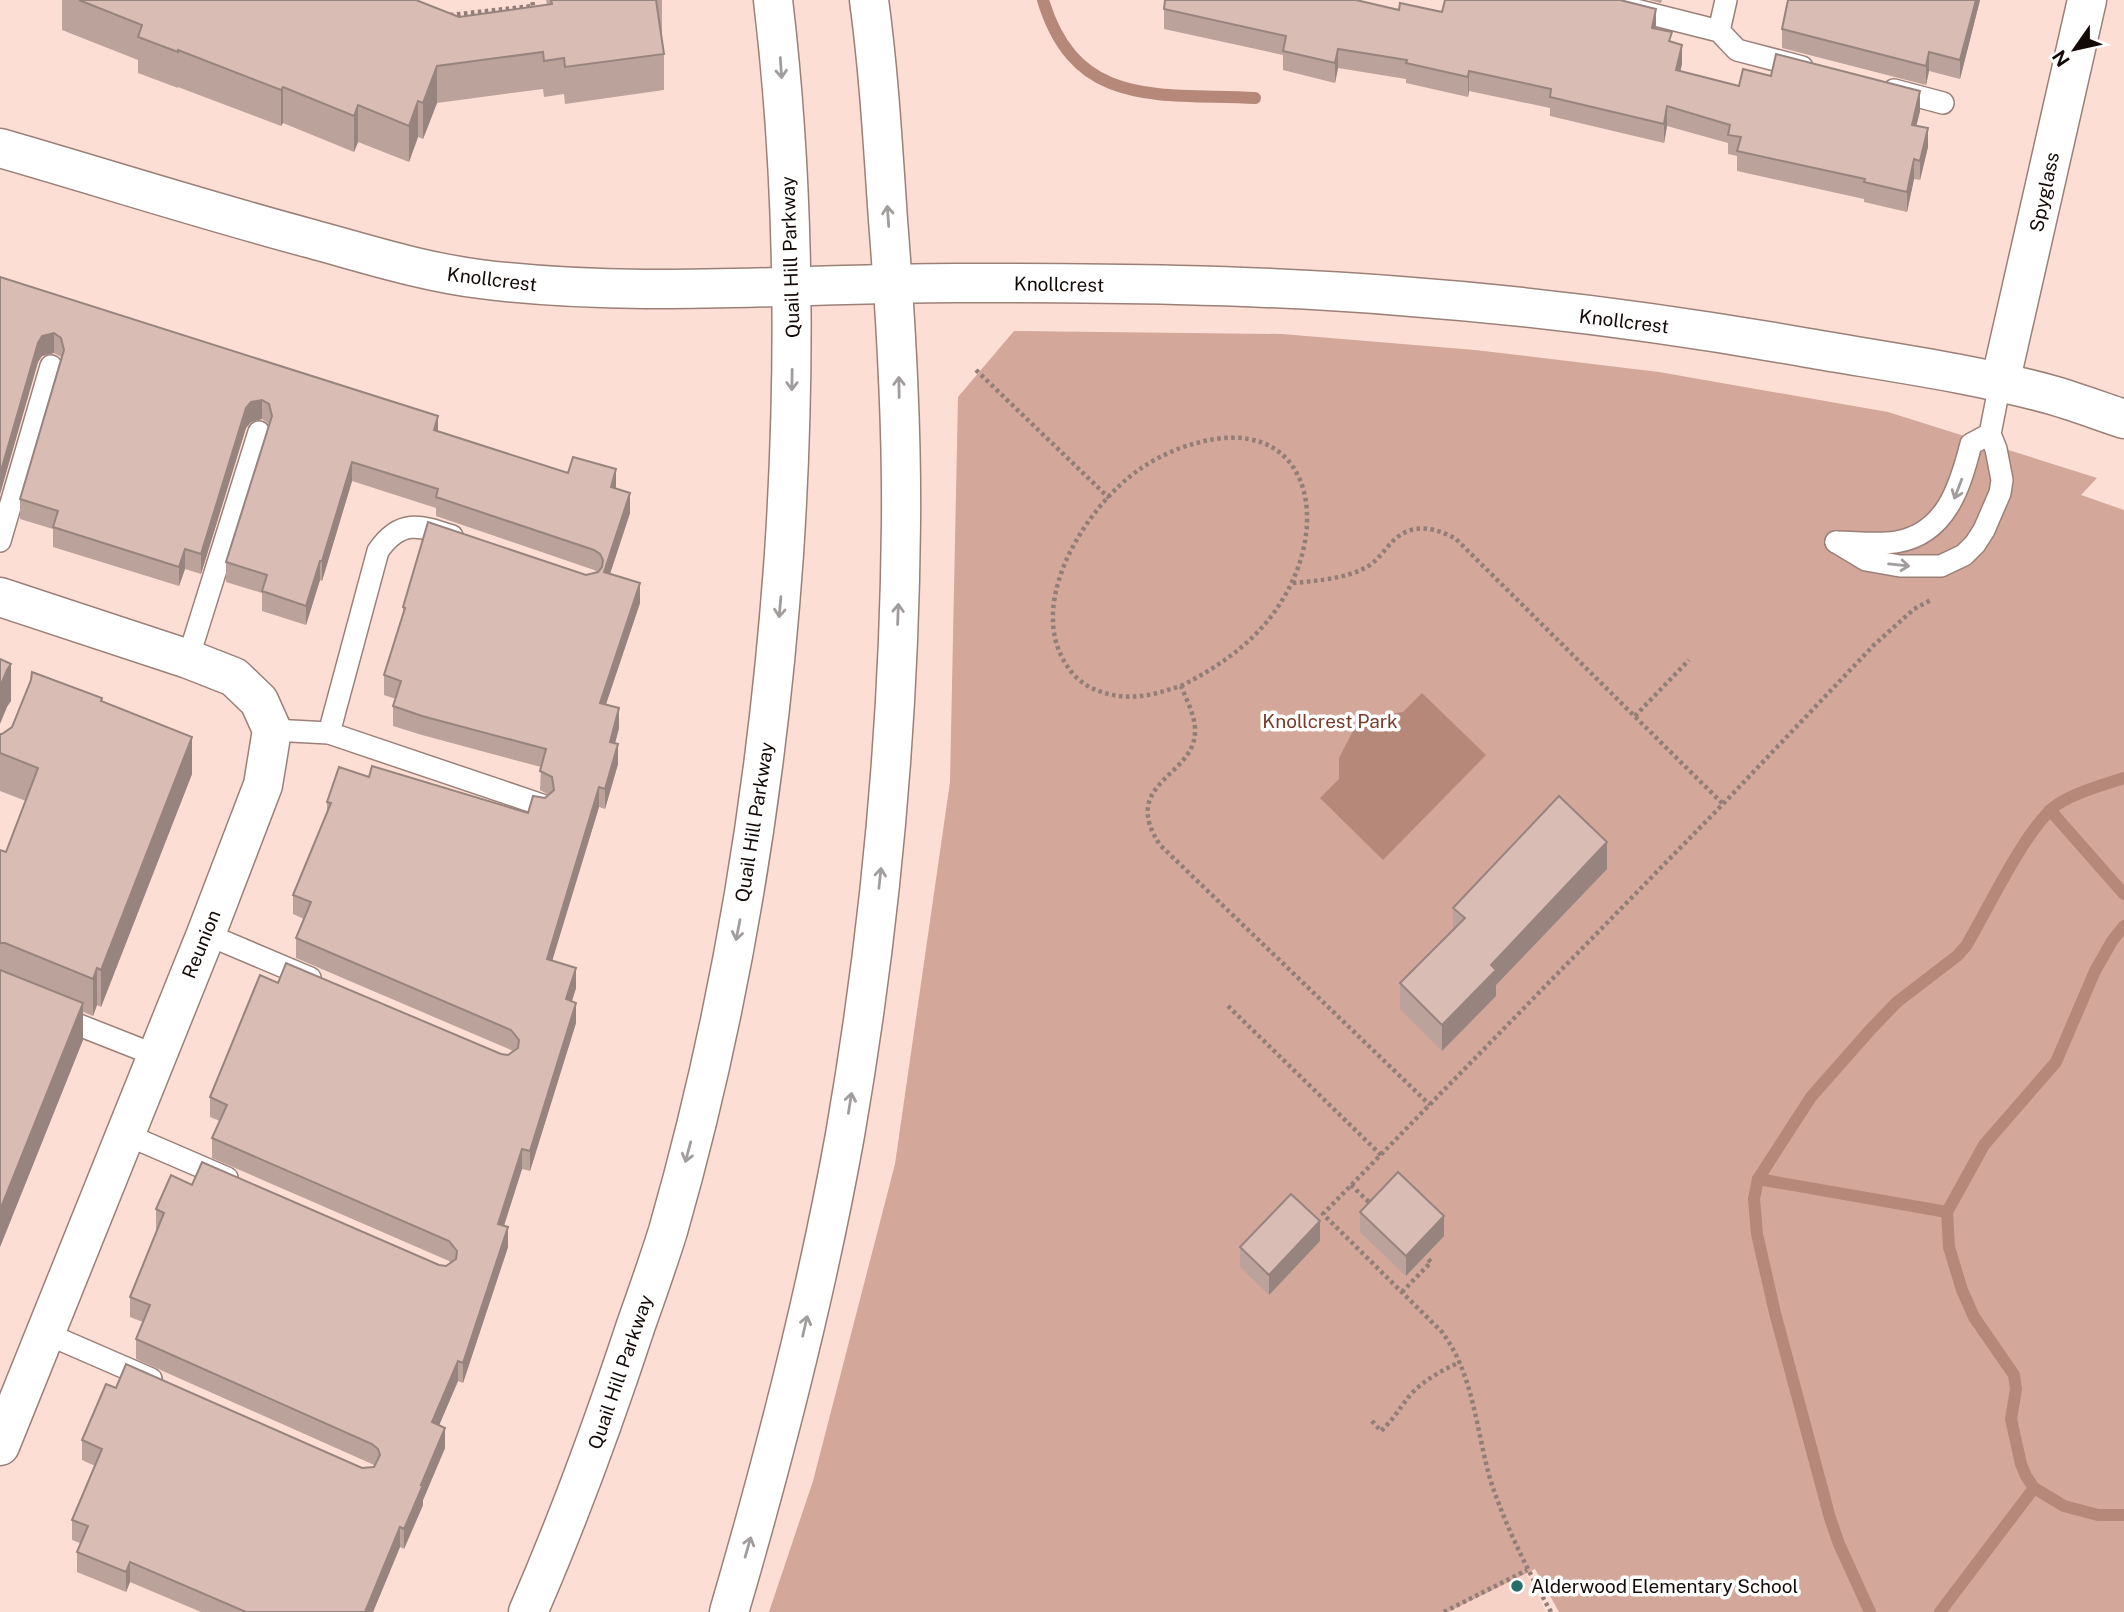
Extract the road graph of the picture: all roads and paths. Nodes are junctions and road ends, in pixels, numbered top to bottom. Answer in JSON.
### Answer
{"nodes":[{"id":1,"x":532,"y":0,"type":"edge"},
{"id":2,"x":773,"y":0,"type":"edge"},
{"id":3,"x":869,"y":0,"type":"edge"},
{"id":4,"x":1596,"y":0,"type":"edge"},
{"id":5,"x":1726,"y":0,"type":"edge"},
{"id":6,"x":2087,"y":0,"type":"edge"},
{"id":7,"x":439,"y":16,"type":"edge"},
{"id":8,"x":1718,"y":32,"type":"junction"},
{"id":9,"x":1827,"y":73,"type":"edge"},
{"id":10,"x":1879,"y":86,"type":"edge"},
{"id":11,"x":1943,"y":103,"type":"dead end"},
{"id":12,"x":0,"y":148,"type":"edge"},
{"id":13,"x":894,"y":284,"type":"junction"},
{"id":14,"x":792,"y":287,"type":"junction"},
{"id":15,"x":51,"y":366,"type":"dead end"},
{"id":16,"x":976,"y":370,"type":"dead end"},
{"id":17,"x":2000,"y":383,"type":"junction"},
{"id":18,"x":2124,"y":419,"type":"edge"},
{"id":19,"x":259,"y":432,"type":"dead end"},
{"id":20,"x":1990,"y":434,"type":"junction"},
{"id":21,"x":1109,"y":498,"type":"junction"},
{"id":22,"x":0,"y":541,"type":"edge"},
{"id":23,"x":474,"y":543,"type":"edge"},
{"id":24,"x":1292,"y":583,"type":"junction"},
{"id":25,"x":0,"y":597,"type":"edge"},
{"id":26,"x":1934,"y":599,"type":"dead end"},
{"id":27,"x":188,"y":659,"type":"junction"},
{"id":28,"x":1689,"y":660,"type":"dead end"},
{"id":29,"x":1181,"y":686,"type":"junction"},
{"id":30,"x":1635,"y":716,"type":"junction"},
{"id":31,"x":272,"y":730,"type":"junction"},
{"id":32,"x":328,"y":733,"type":"junction"},
{"id":33,"x":1723,"y":804,"type":"junction"},
{"id":34,"x":542,"y":805,"type":"edge"},
{"id":35,"x":206,"y":934,"type":"junction"},
{"id":36,"x":326,"y":985,"type":"edge"},
{"id":37,"x":1227,"y":1006,"type":"dead end"},
{"id":38,"x":35,"y":1007,"type":"edge"},
{"id":39,"x":155,"y":1055,"type":"junction"},
{"id":40,"x":1430,"y":1105,"type":"junction"},
{"id":41,"x":125,"y":1134,"type":"junction"},
{"id":42,"x":1381,"y":1155,"type":"junction"},
{"id":43,"x":1351,"y":1185,"type":"junction"},
{"id":44,"x":244,"y":1186,"type":"edge"},
{"id":45,"x":1377,"y":1209,"type":"edge"},
{"id":46,"x":1427,"y":1258,"type":"edge"},
{"id":47,"x":1401,"y":1293,"type":"junction"},
{"id":48,"x":45,"y":1334,"type":"junction"},
{"id":49,"x":1460,"y":1362,"type":"junction"},
{"id":50,"x":166,"y":1386,"type":"edge"},
{"id":51,"x":1372,"y":1421,"type":"dead end"},
{"id":52,"x":0,"y":1447,"type":"edge"},
{"id":53,"x":1527,"y":1570,"type":"junction"},
{"id":54,"x":528,"y":1612,"type":"edge"},
{"id":55,"x":729,"y":1612,"type":"edge"},
{"id":56,"x":1444,"y":1612,"type":"edge"},
{"id":57,"x":1551,"y":1612,"type":"edge"}],
"edges":[{"from":1,"to":7,"type":"path"},
{"from":2,"to":14,"type":"street","name":"Quail Hill Parkway","one_way":true},
{"from":13,"to":3,"type":"street","one_way":true},
{"from":4,"to":8,"type":"lane"},
{"from":5,"to":8,"type":"lane"},
{"from":6,"to":17,"type":"street","name":"Spyglass"},
{"from":8,"to":9,"type":"lane"},
{"from":10,"to":11,"type":"lane"},
{"from":12,"to":14,"type":"street","name":"Knollcrest"},
{"from":13,"to":14,"type":"street","name":"Knollcrest"},
{"from":13,"to":17,"type":"street","name":"Knollcrest"},
{"from":55,"to":13,"type":"street","one_way":true},
{"from":14,"to":54,"type":"street","name":"Quail Hill Parkway","one_way":true},
{"from":15,"to":22,"type":"lane"},
{"from":16,"to":21,"type":"path"},
{"from":17,"to":18,"type":"street","name":"Knollcrest"},
{"from":17,"to":20,"type":"lane"},
{"from":19,"to":27,"type":"lane"},
{"from":20,"to":20,"type":"lane","one_way":true},
{"from":21,"to":24,"type":"path"},
{"from":21,"to":29,"type":"path"},
{"from":23,"to":32,"type":"lane"},
{"from":24,"to":29,"type":"path"},
{"from":24,"to":30,"type":"path"},
{"from":25,"to":27,"type":"street"},
{"from":26,"to":33,"type":"path"},
{"from":27,"to":31,"type":"street"},
{"from":28,"to":30,"type":"path"},
{"from":29,"to":40,"type":"path"},
{"from":30,"to":33,"type":"path"},
{"from":31,"to":32,"type":"lane"},
{"from":31,"to":35,"type":"street","name":"Reunion"},
{"from":32,"to":34,"type":"lane"},
{"from":33,"to":40,"type":"path"},
{"from":35,"to":36,"type":"lane"},
{"from":35,"to":39,"type":"street","name":"Reunion"},
{"from":37,"to":42,"type":"path"},
{"from":38,"to":39,"type":"lane"},
{"from":39,"to":41,"type":"street","name":"Reunion"},
{"from":40,"to":42,"type":"path"},
{"from":41,"to":44,"type":"lane"},
{"from":41,"to":48,"type":"street","name":"Reunion"},
{"from":42,"to":43,"type":"path"},
{"from":43,"to":45,"type":"path"},
{"from":43,"to":47,"type":"path"},
{"from":46,"to":47,"type":"path"},
{"from":47,"to":49,"type":"path"},
{"from":48,"to":50,"type":"lane"},
{"from":48,"to":52,"type":"street","name":"Reunion"},
{"from":49,"to":51,"type":"path"},
{"from":49,"to":53,"type":"path"},
{"from":53,"to":56,"type":"path"},
{"from":53,"to":57,"type":"path"}]}
